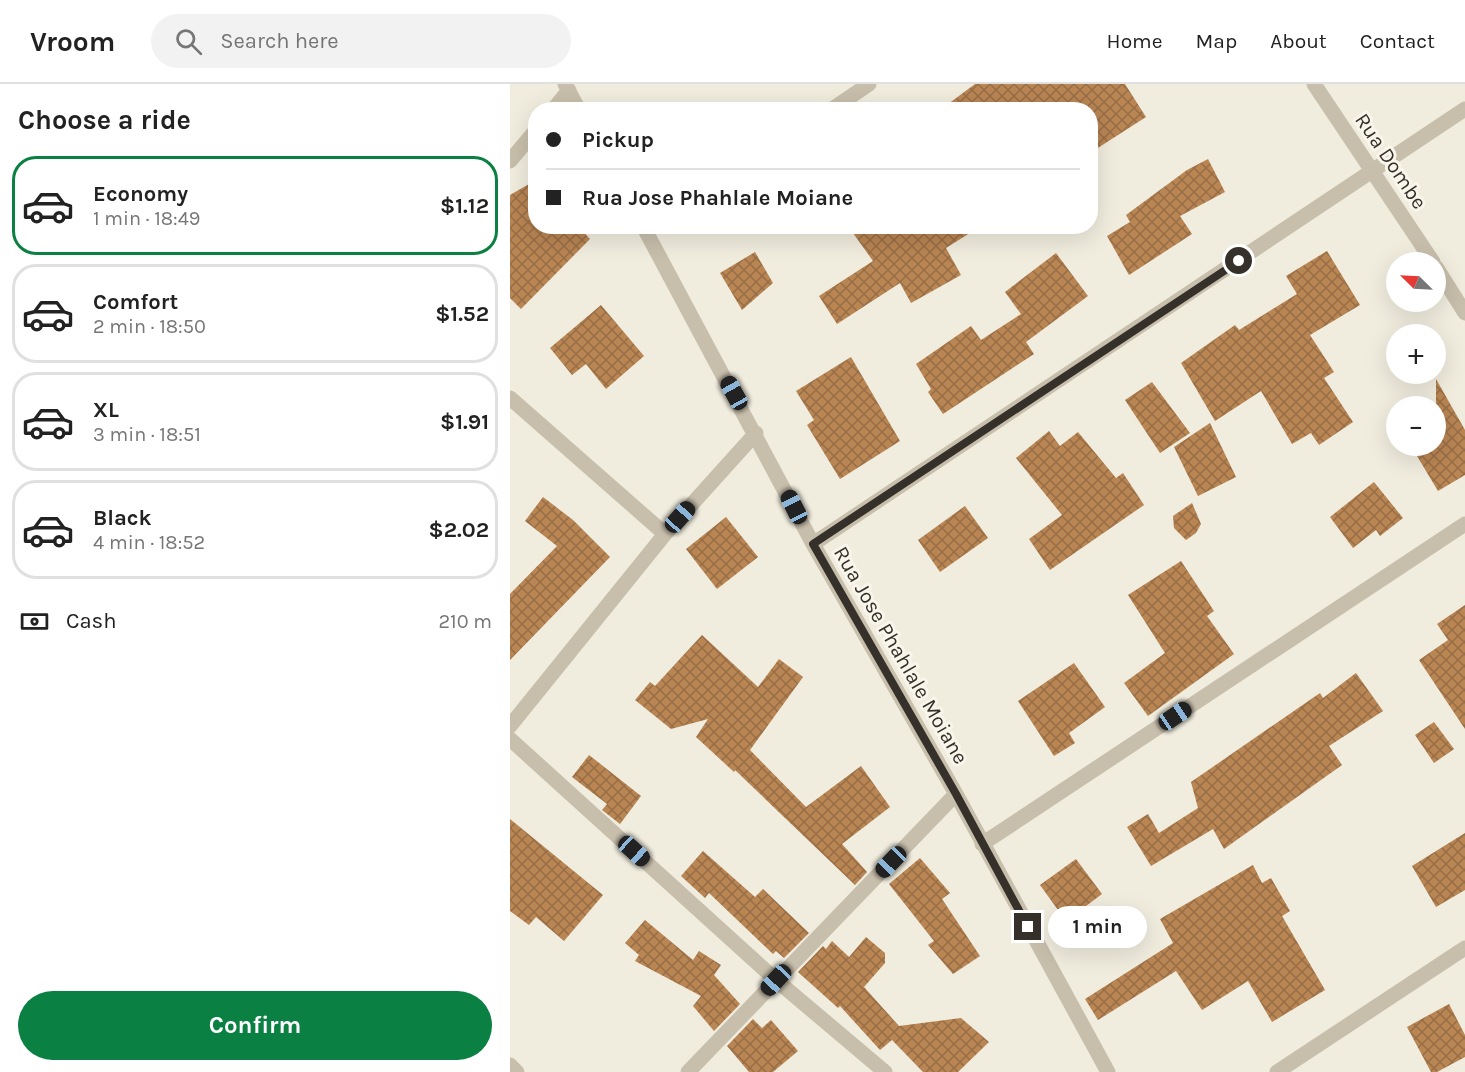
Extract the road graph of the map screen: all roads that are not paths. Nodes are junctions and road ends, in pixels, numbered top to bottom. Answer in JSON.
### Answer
{"nodes":[{"id":1,"x":869,"y":84,"type":"edge"},
{"id":2,"x":1314,"y":84,"type":"edge"},
{"id":3,"x":567,"y":87,"type":"edge"},
{"id":4,"x":558,"y":102,"type":"edge"},
{"id":5,"x":575,"y":102,"type":"edge"},
{"id":6,"x":843,"y":102,"type":"edge"},
{"id":7,"x":1465,"y":109,"type":"edge"},
{"id":8,"x":528,"y":140,"type":"edge"},
{"id":9,"x":510,"y":161,"type":"edge"},
{"id":10,"x":1374,"y":171,"type":"junction"},
{"id":11,"x":651,"y":234,"type":"edge"},
{"id":12,"x":1426,"y":252,"type":"edge"},
{"id":13,"x":1446,"y":283,"type":"edge"},
{"id":14,"x":1465,"y":313,"type":"edge"},
{"id":15,"x":510,"y":398,"type":"edge"},
{"id":16,"x":756,"y":433,"type":"junction"},
{"id":17,"x":1465,"y":524,"type":"edge"},
{"id":18,"x":665,"y":534,"type":"junction"},
{"id":19,"x":813,"y":544,"type":"junction"},
{"id":20,"x":510,"y":726,"type":"edge"},
{"id":21,"x":510,"y":739,"type":"edge"},
{"id":22,"x":956,"y":794,"type":"junction"},
{"id":23,"x":982,"y":844,"type":"junction"},
{"id":24,"x":1465,"y":948,"type":"edge"},
{"id":25,"x":776,"y":980,"type":"junction"},
{"id":26,"x":510,"y":1065,"type":"edge"},
{"id":27,"x":518,"y":1072,"type":"edge"},
{"id":28,"x":688,"y":1072,"type":"edge"},
{"id":29,"x":885,"y":1072,"type":"edge"},
{"id":30,"x":1108,"y":1072,"type":"edge"},
{"id":31,"x":1276,"y":1072,"type":"edge"}],
"edges":[{"from":1,"to":6,"type":"street"},
{"from":2,"to":10,"type":"street","name":"Rua Dombe"},
{"from":3,"to":4,"type":"street"},
{"from":3,"to":5,"type":"street"},
{"from":7,"to":10,"type":"street"},
{"from":8,"to":9,"type":"street"},
{"from":10,"to":12,"type":"street","name":"Rua Dombe"},
{"from":10,"to":19,"type":"street"},
{"from":11,"to":16,"type":"street","name":"Rua Jose Phahlale Moiane"},
{"from":13,"to":14,"type":"street"},
{"from":15,"to":18,"type":"street"},
{"from":16,"to":18,"type":"street"},
{"from":16,"to":19,"type":"street","name":"Rua Jose Phahlale Moiane"},
{"from":17,"to":23,"type":"street"},
{"from":18,"to":20,"type":"street"},
{"from":19,"to":22,"type":"street","name":"Rua Jose Phahlale Moiane"},
{"from":21,"to":25,"type":"street"},
{"from":22,"to":23,"type":"street","name":"Rua Jose Phahlale Moiane"},
{"from":22,"to":25,"type":"street"},
{"from":23,"to":30,"type":"street","name":"Rua Jose Phahlale Moiane"},
{"from":24,"to":31,"type":"street"},
{"from":25,"to":28,"type":"street"},
{"from":25,"to":29,"type":"street"},
{"from":26,"to":27,"type":"street"}]}
